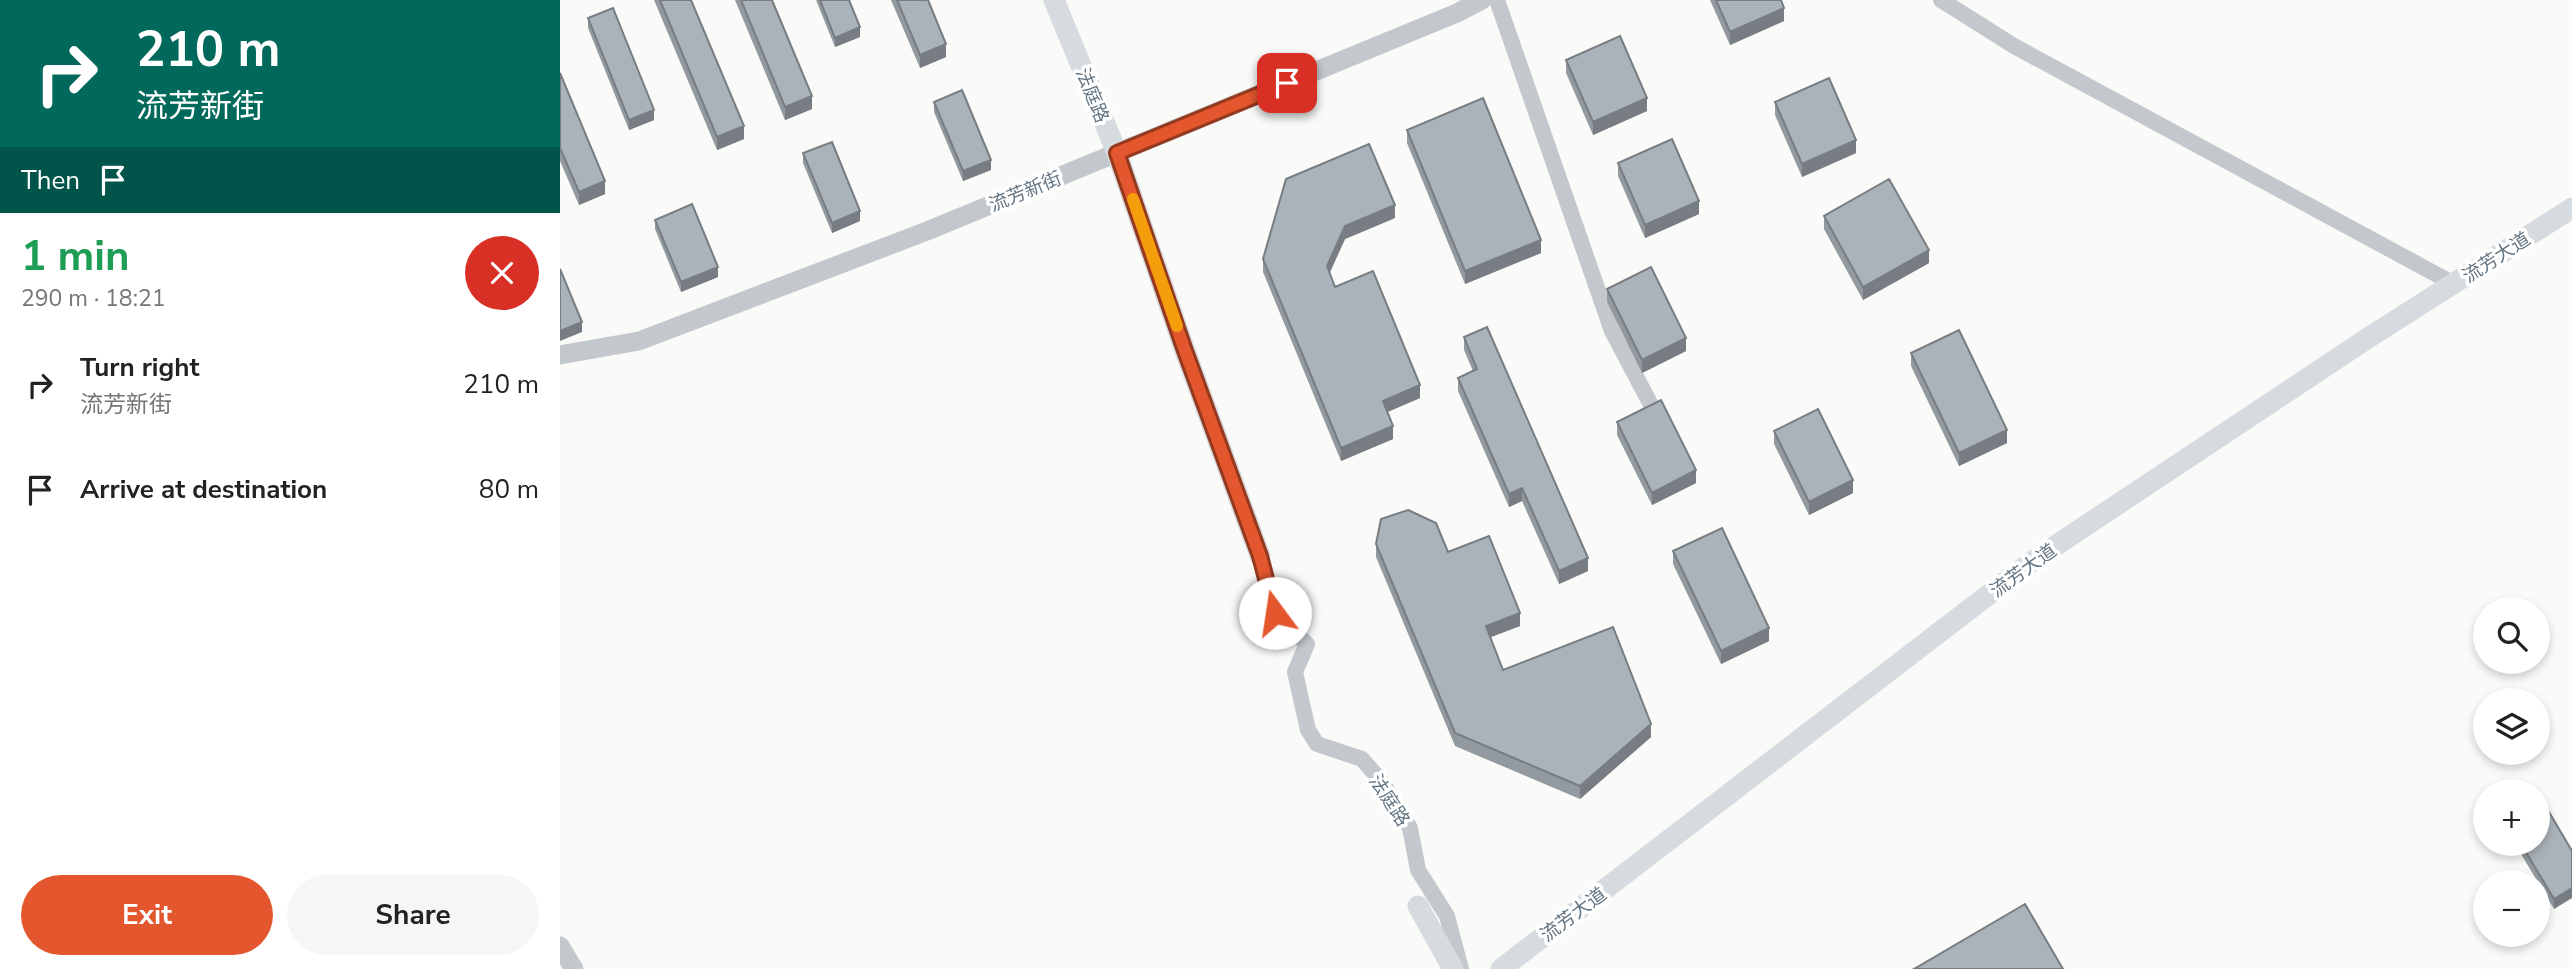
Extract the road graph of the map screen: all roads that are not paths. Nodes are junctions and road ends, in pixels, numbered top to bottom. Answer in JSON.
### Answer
{"nodes":[{"id":1,"x":1054,"y":0,"type":"edge"},
{"id":2,"x":1482,"y":0,"type":"edge"},
{"id":3,"x":1497,"y":0,"type":"edge"},
{"id":4,"x":1941,"y":0,"type":"edge"},
{"id":5,"x":1117,"y":153,"type":"junction"},
{"id":6,"x":2572,"y":208,"type":"edge"},
{"id":7,"x":2454,"y":284,"type":"junction"},
{"id":8,"x":560,"y":355,"type":"edge"},
{"id":9,"x":1668,"y":435,"type":"edge"},
{"id":10,"x":1260,"y":556,"type":"joint"},
{"id":11,"x":1418,"y":906,"type":"dead end"},
{"id":12,"x":560,"y":946,"type":"edge"},
{"id":13,"x":573,"y":969,"type":"edge"},
{"id":14,"x":1453,"y":969,"type":"edge"},
{"id":15,"x":1461,"y":969,"type":"edge"},
{"id":16,"x":1501,"y":969,"type":"edge"}],
"edges":[{"from":1,"to":5,"type":"main road","name":"法庭路"},
{"from":2,"to":5,"type":"street","name":"流芳新街"},
{"from":3,"to":9,"type":"street"},
{"from":4,"to":7,"type":"street"},
{"from":5,"to":8,"type":"street","name":"流芳新街"},
{"from":5,"to":10,"type":"main road","name":"法庭路"},
{"from":6,"to":7,"type":"main road","name":"流芳大道"},
{"from":7,"to":16,"type":"main road","name":"流芳大道"},
{"from":10,"to":15,"type":"street","name":"法庭路"},
{"from":11,"to":14,"type":"main road"},
{"from":12,"to":13,"type":"street"}]}
